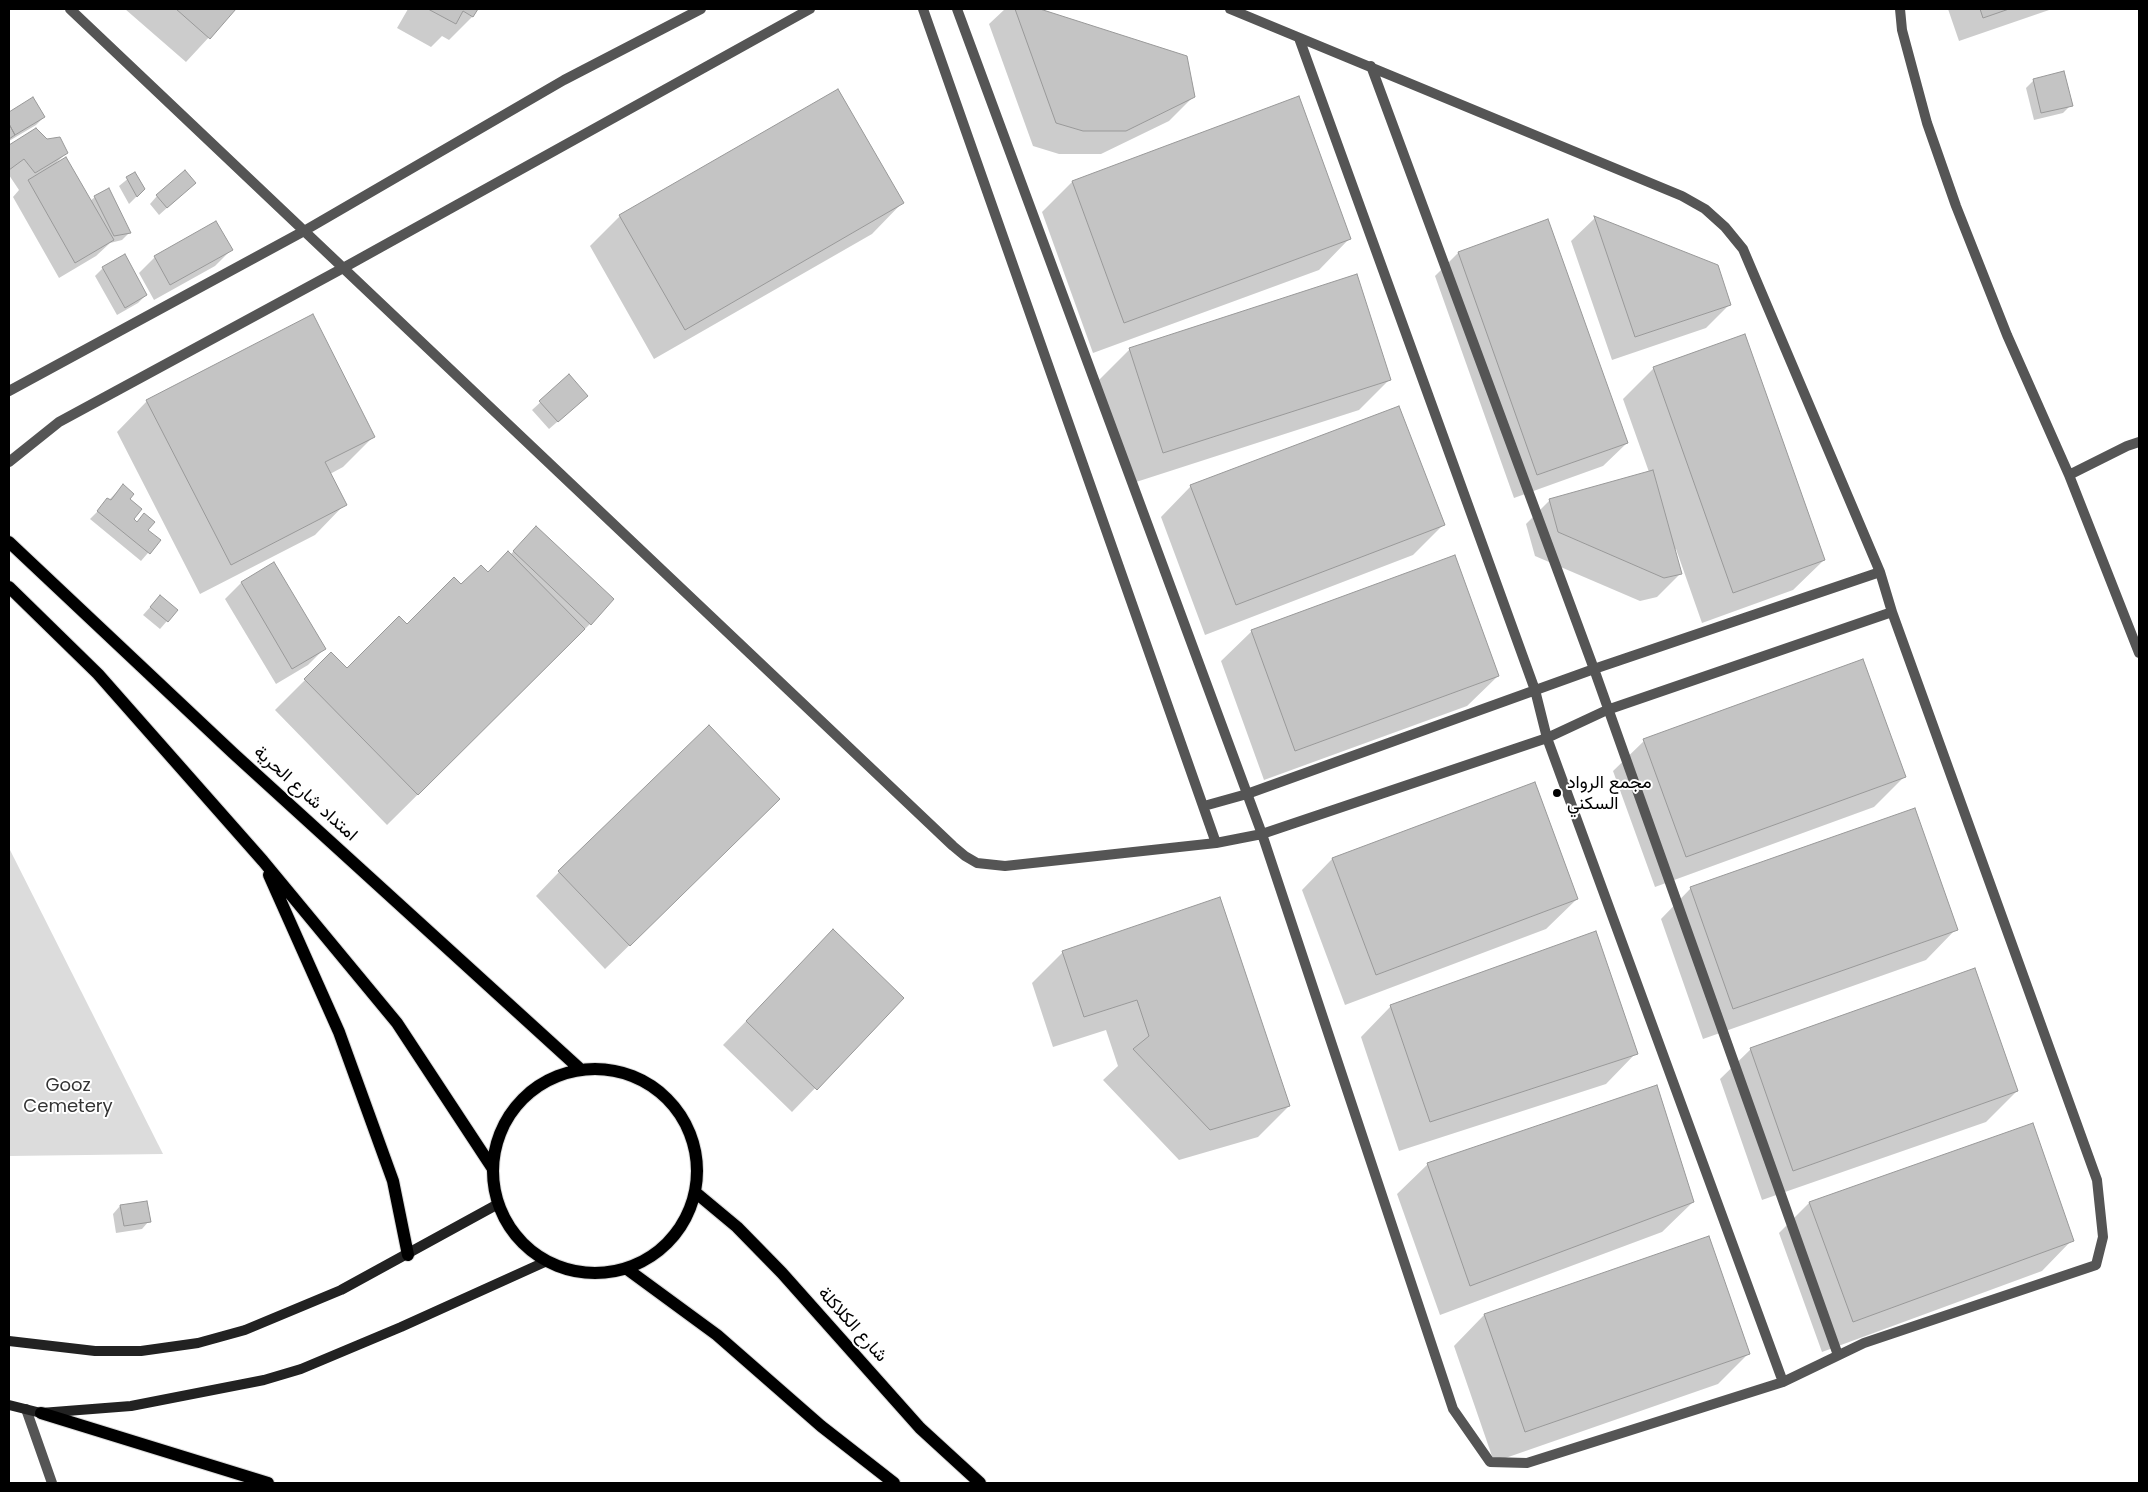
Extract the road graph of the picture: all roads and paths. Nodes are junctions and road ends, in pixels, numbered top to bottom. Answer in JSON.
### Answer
{"nodes":[{"id":1,"x":70,"y":9,"type":"edge"},
{"id":2,"x":701,"y":9,"type":"edge"},
{"id":3,"x":810,"y":9,"type":"edge"},
{"id":4,"x":923,"y":9,"type":"edge"},
{"id":5,"x":957,"y":9,"type":"edge"},
{"id":6,"x":1230,"y":9,"type":"edge"},
{"id":7,"x":1900,"y":9,"type":"edge"},
{"id":8,"x":1300,"y":38,"type":"junction"},
{"id":9,"x":1371,"y":66,"type":"junction"},
{"id":10,"x":304,"y":231,"type":"junction"},
{"id":11,"x":345,"y":267,"type":"junction"},
{"id":12,"x":9,"y":391,"type":"edge"},
{"id":13,"x":2139,"y":442,"type":"edge"},
{"id":14,"x":9,"y":462,"type":"edge"},
{"id":15,"x":2069,"y":475,"type":"junction"},
{"id":16,"x":9,"y":542,"type":"edge"},
{"id":17,"x":1880,"y":572,"type":"junction"},
{"id":18,"x":9,"y":588,"type":"edge"},
{"id":19,"x":1892,"y":612,"type":"junction"},
{"id":20,"x":2139,"y":652,"type":"edge"},
{"id":21,"x":1594,"y":669,"type":"junction"},
{"id":22,"x":1535,"y":690,"type":"junction"},
{"id":23,"x":1607,"y":710,"type":"junction"},
{"id":24,"x":1547,"y":738,"type":"junction"},
{"id":25,"x":1247,"y":794,"type":"junction"},
{"id":26,"x":1204,"y":806,"type":"junction"},
{"id":27,"x":1262,"y":834,"type":"junction"},
{"id":28,"x":1216,"y":843,"type":"junction"},
{"id":29,"x":263,"y":861,"type":"junction"},
{"id":30,"x":580,"y":1069,"type":"junction"},
{"id":31,"x":493,"y":1169,"type":"junction"},
{"id":32,"x":695,"y":1192,"type":"junction"},
{"id":33,"x":498,"y":1204,"type":"junction"},
{"id":34,"x":408,"y":1255,"type":"junction"},
{"id":35,"x":547,"y":1261,"type":"junction"},
{"id":36,"x":627,"y":1269,"type":"junction"},
{"id":37,"x":9,"y":1341,"type":"edge"},
{"id":38,"x":1838,"y":1355,"type":"junction"},
{"id":39,"x":1783,"y":1382,"type":"junction"},
{"id":40,"x":9,"y":1405,"type":"edge"},
{"id":41,"x":26,"y":1409,"type":"junction"},
{"id":42,"x":42,"y":1413,"type":"junction"},
{"id":43,"x":52,"y":1483,"type":"edge"},
{"id":44,"x":268,"y":1483,"type":"edge"},
{"id":45,"x":894,"y":1483,"type":"edge"},
{"id":46,"x":980,"y":1483,"type":"edge"}],
"edges":[{"from":1,"to":10,"type":"street"},
{"from":2,"to":10,"type":"street"},
{"from":3,"to":11,"type":"street"},
{"from":4,"to":26,"type":"street"},
{"from":5,"to":25,"type":"street"},
{"from":6,"to":8,"type":"street"},
{"from":7,"to":15,"type":"street"},
{"from":8,"to":9,"type":"street"},
{"from":8,"to":22,"type":"street"},
{"from":9,"to":17,"type":"street"},
{"from":9,"to":21,"type":"street"},
{"from":10,"to":11,"type":"street"},
{"from":10,"to":12,"type":"street"},
{"from":11,"to":14,"type":"street"},
{"from":11,"to":28,"type":"street"},
{"from":13,"to":15,"type":"street"},
{"from":15,"to":20,"type":"street"},
{"from":16,"to":30,"type":"main road","name":"امتداد شارع الحرية"},
{"from":17,"to":19,"type":"street"},
{"from":17,"to":21,"type":"street"},
{"from":18,"to":29,"type":"main road"},
{"from":19,"to":23,"type":"street"},
{"from":19,"to":38,"type":"street"},
{"from":21,"to":22,"type":"street"},
{"from":21,"to":23,"type":"street"},
{"from":22,"to":24,"type":"street"},
{"from":22,"to":25,"type":"street"},
{"from":23,"to":24,"type":"street"},
{"from":23,"to":38,"type":"street"},
{"from":24,"to":27,"type":"street"},
{"from":24,"to":39,"type":"street"},
{"from":25,"to":26,"type":"street"},
{"from":25,"to":27,"type":"street"},
{"from":26,"to":28,"type":"street"},
{"from":27,"to":28,"type":"street"},
{"from":27,"to":39,"type":"street"},
{"from":29,"to":31,"type":"main road"},
{"from":29,"to":34,"type":"main road"},
{"from":30,"to":31,"type":"main road"},
{"from":30,"to":32,"type":"main road"},
{"from":31,"to":33,"type":"main road"},
{"from":32,"to":36,"type":"main road"},
{"from":32,"to":46,"type":"main road","name":"شارع الكلاكلة"},
{"from":33,"to":34,"type":"main road"},
{"from":33,"to":35,"type":"main road"},
{"from":34,"to":37,"type":"main road"},
{"from":35,"to":36,"type":"main road"},
{"from":35,"to":42,"type":"main road"},
{"from":36,"to":45,"type":"main road"},
{"from":38,"to":39,"type":"street"},
{"from":40,"to":41,"type":"main road"},
{"from":41,"to":42,"type":"main road"},
{"from":41,"to":43,"type":"street"},
{"from":42,"to":44,"type":"main road"}]}
